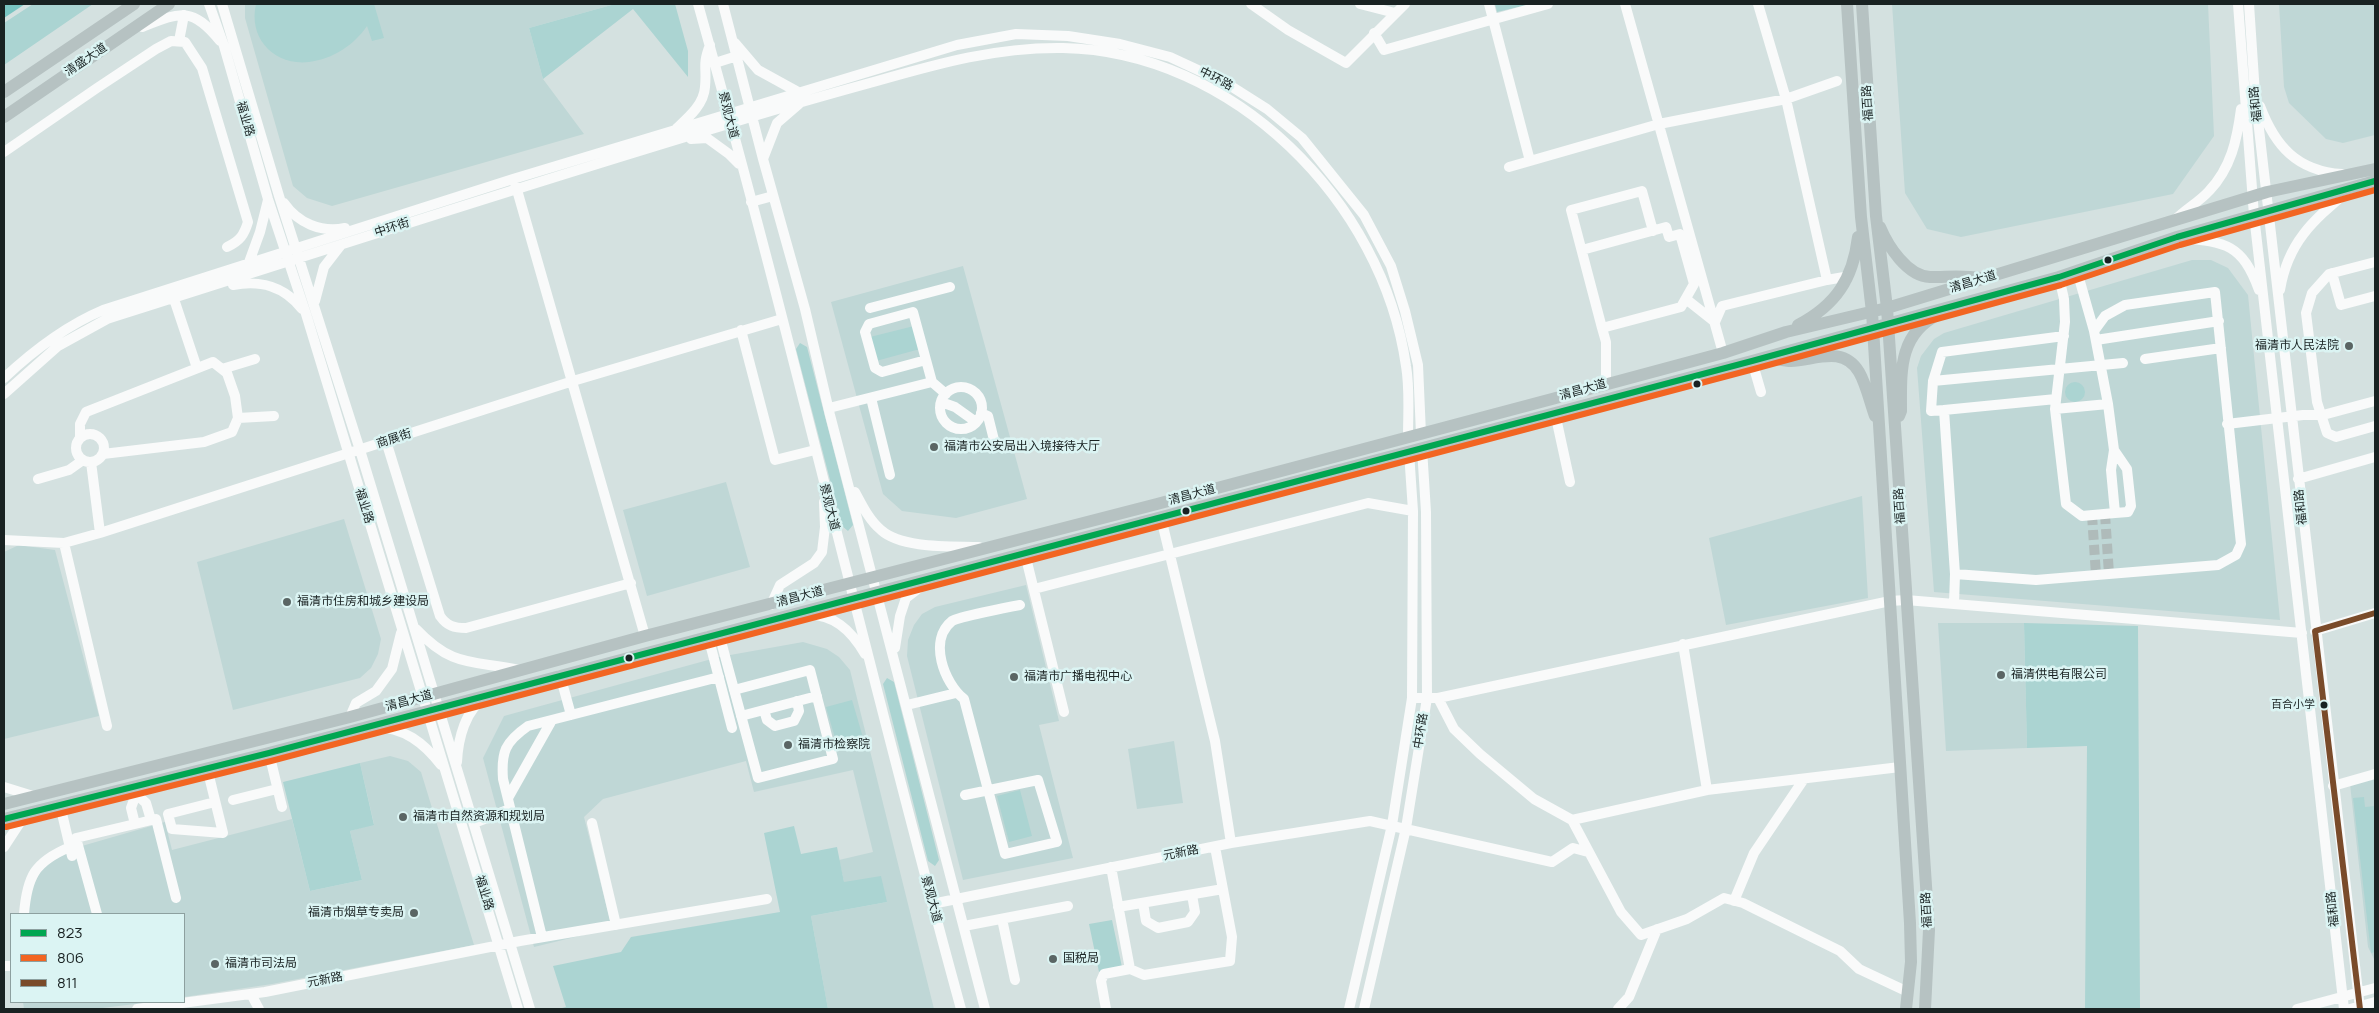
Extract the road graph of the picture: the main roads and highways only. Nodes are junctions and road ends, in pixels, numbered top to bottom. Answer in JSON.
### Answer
{"nodes":[{"id":1,"x":134,"y":4,"type":"edge"},
{"id":2,"x":168,"y":4,"type":"edge"},
{"id":3,"x":1847,"y":4,"type":"edge"},
{"id":4,"x":1862,"y":4,"type":"edge"},
{"id":5,"x":4,"y":92,"type":"edge"},
{"id":6,"x":4,"y":117,"type":"edge"},
{"id":7,"x":2375,"y":169,"type":"edge"},
{"id":8,"x":2354,"y":180,"type":"junction"},
{"id":9,"x":2375,"y":181,"type":"edge"},
{"id":10,"x":1876,"y":216,"type":"junction"},
{"id":11,"x":1861,"y":217,"type":"junction"},
{"id":12,"x":1983,"y":278,"type":"junction"},
{"id":13,"x":1958,"y":305,"type":"junction"},
{"id":14,"x":1887,"y":308,"type":"junction"},
{"id":15,"x":1872,"y":312,"type":"junction"},
{"id":16,"x":1888,"y":324,"type":"junction"},
{"id":17,"x":1873,"y":328,"type":"junction"},
{"id":18,"x":1786,"y":332,"type":"junction"},
{"id":19,"x":1758,"y":359,"type":"junction"},
{"id":20,"x":1879,"y":427,"type":"junction"},
{"id":21,"x":1894,"y":430,"type":"junction"},
{"id":22,"x":4,"y":804,"type":"edge"},
{"id":23,"x":4,"y":819,"type":"edge"},
{"id":24,"x":1906,"y":1009,"type":"edge"},
{"id":25,"x":1924,"y":1009,"type":"edge"}],
"edges":[{"from":1,"to":5,"type":"main road","name":"清盛大道"},
{"from":2,"to":6,"type":"main road","name":"清盛大道"},
{"from":3,"to":11,"type":"main road","name":"福百路"},
{"from":4,"to":10,"type":"main road","name":"福百路"},
{"from":7,"to":8,"type":"main road","name":"清昌大道"},
{"from":8,"to":9,"type":"main road","name":"清昌大道"},
{"from":8,"to":12,"type":"main road","name":"清昌大道"},
{"from":8,"to":13,"type":"main road","name":"清昌大道"},
{"from":10,"to":12,"type":"main road"},
{"from":10,"to":14,"type":"main road","name":"福百路"},
{"from":11,"to":15,"type":"main road","name":"福百路"},
{"from":11,"to":18,"type":"main road"},
{"from":12,"to":14,"type":"main road","name":"清昌大道"},
{"from":13,"to":16,"type":"main road","name":"清昌大道"},
{"from":13,"to":21,"type":"main road"},
{"from":14,"to":15,"type":"main road","name":"清昌大道"},
{"from":14,"to":16,"type":"main road","name":"福百路"},
{"from":15,"to":17,"type":"main road","name":"福百路"},
{"from":15,"to":18,"type":"main road","name":"清昌大道"},
{"from":16,"to":17,"type":"main road","name":"清昌大道"},
{"from":16,"to":21,"type":"main road","name":"福百路"},
{"from":17,"to":19,"type":"main road","name":"清昌大道"},
{"from":17,"to":20,"type":"main road","name":"福百路"},
{"from":18,"to":22,"type":"main road","name":"清昌大道"},
{"from":19,"to":20,"type":"main road"},
{"from":19,"to":23,"type":"main road","name":"清昌大道"},
{"from":20,"to":24,"type":"main road","name":"福百路"},
{"from":21,"to":25,"type":"main road","name":"福百路"}]}
